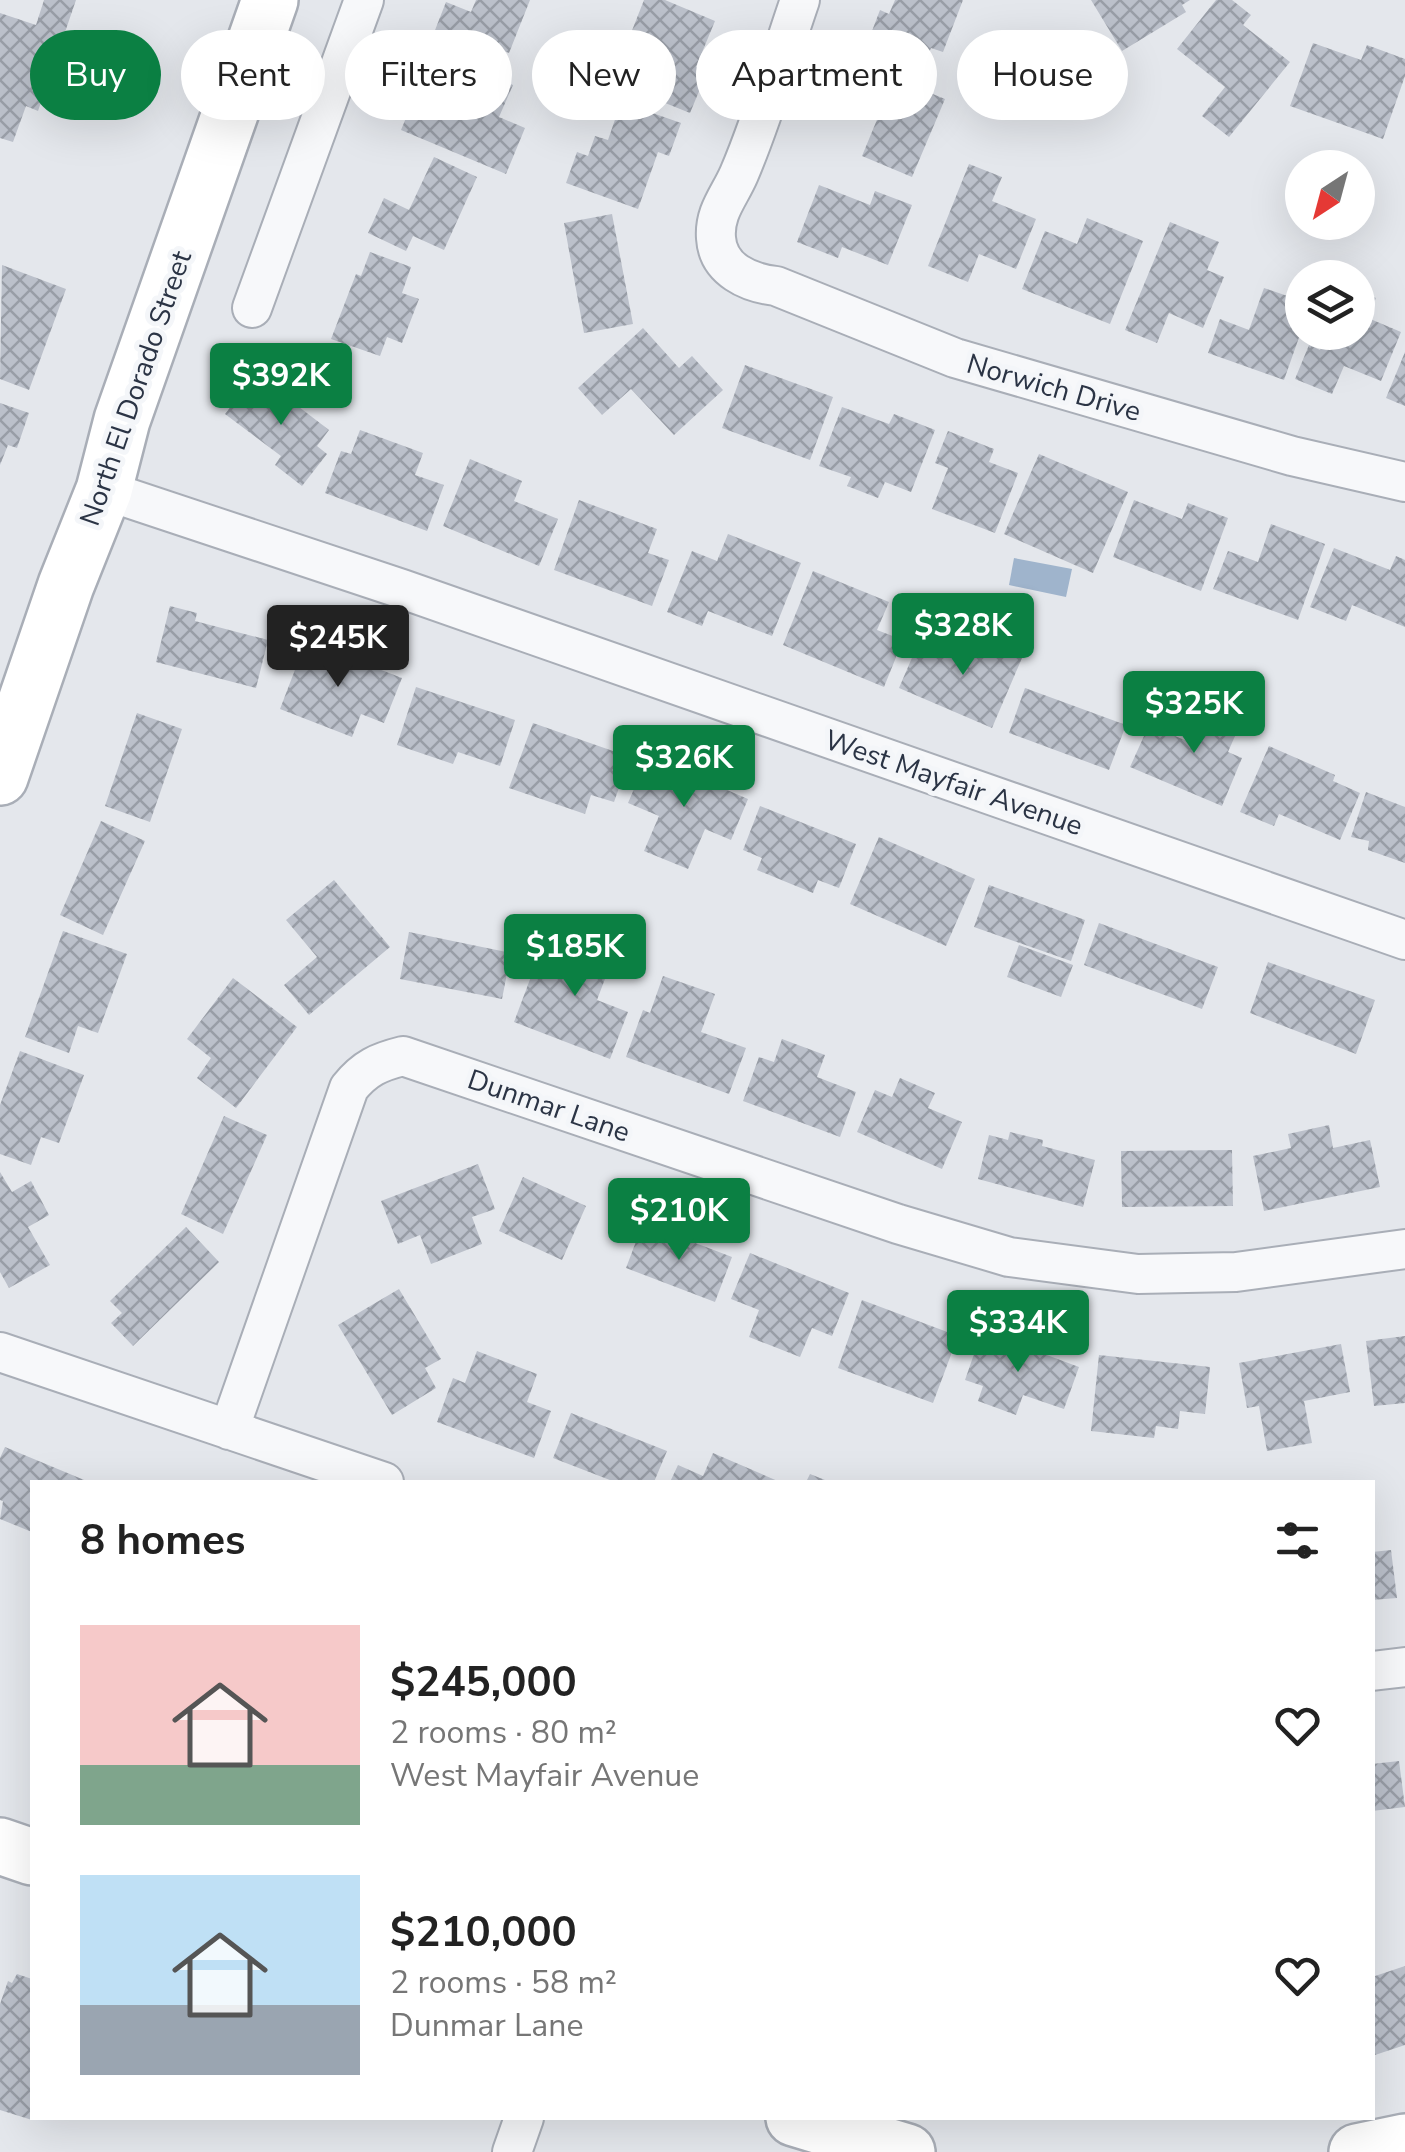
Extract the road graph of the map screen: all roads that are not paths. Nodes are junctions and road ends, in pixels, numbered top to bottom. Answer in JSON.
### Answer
{"nodes":[{"id":1,"x":270,"y":0,"type":"edge"},
{"id":2,"x":364,"y":0,"type":"edge"},
{"id":3,"x":800,"y":0,"type":"edge"},
{"id":4,"x":252,"y":308,"type":"dead end"},
{"id":5,"x":1405,"y":482,"type":"edge"},
{"id":6,"x":104,"y":490,"type":"junction"},
{"id":7,"x":0,"y":776,"type":"edge"},
{"id":8,"x":1405,"y":940,"type":"edge"},
{"id":9,"x":1405,"y":1249,"type":"edge"},
{"id":10,"x":0,"y":1352,"type":"edge"},
{"id":11,"x":229,"y":1430,"type":"junction"},
{"id":12,"x":378,"y":1480,"type":"edge"},
{"id":13,"x":1405,"y":1667,"type":"edge"},
{"id":14,"x":1375,"y":1670,"type":"edge"},
{"id":15,"x":0,"y":1846,"type":"edge"},
{"id":16,"x":30,"y":1857,"type":"edge"},
{"id":17,"x":523,"y":2120,"type":"edge"},
{"id":18,"x":801,"y":2120,"type":"edge"},
{"id":19,"x":1405,"y":2142,"type":"edge"},
{"id":20,"x":512,"y":2152,"type":"edge"},
{"id":21,"x":907,"y":2152,"type":"edge"},
{"id":22,"x":1357,"y":2152,"type":"edge"}],
"edges":[{"from":1,"to":6,"type":"main road","name":"North El Dorado Street"},
{"from":2,"to":4,"type":"street"},
{"from":3,"to":5,"type":"street","name":"Norwich Drive"},
{"from":6,"to":7,"type":"main road","name":"North El Dorado Street"},
{"from":6,"to":8,"type":"street","name":"West Mayfair Avenue"},
{"from":9,"to":11,"type":"street","name":"Dunmar Lane"},
{"from":10,"to":11,"type":"street"},
{"from":11,"to":12,"type":"street"},
{"from":13,"to":14,"type":"street"},
{"from":15,"to":16,"type":"main road"},
{"from":17,"to":20,"type":"street"},
{"from":18,"to":21,"type":"main road"},
{"from":19,"to":22,"type":"main road"}]}
